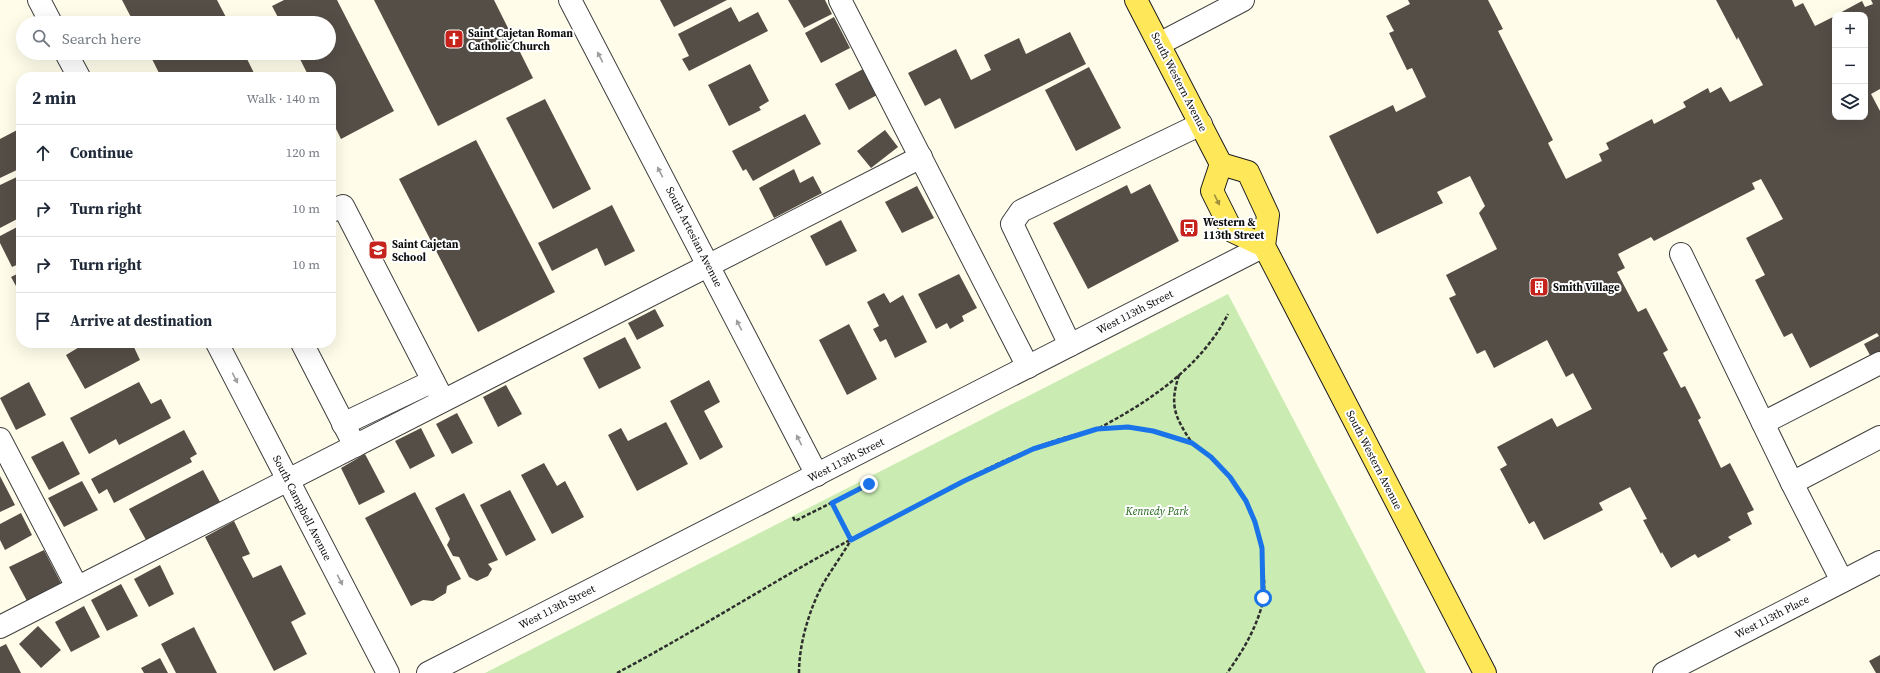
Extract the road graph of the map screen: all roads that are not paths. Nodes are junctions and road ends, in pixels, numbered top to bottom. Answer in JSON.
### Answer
{"nodes":[{"id":1,"x":39,"y":0,"type":"edge"},
{"id":2,"x":570,"y":0,"type":"edge"},
{"id":3,"x":840,"y":0,"type":"edge"},
{"id":4,"x":1136,"y":0,"type":"edge"},
{"id":5,"x":1244,"y":0,"type":"edge"},
{"id":6,"x":47,"y":16,"type":"edge"},
{"id":7,"x":1159,"y":44,"type":"junction"},
{"id":8,"x":70,"y":60,"type":"edge"},
{"id":9,"x":76,"y":72,"type":"edge"},
{"id":10,"x":1201,"y":124,"type":"junction"},
{"id":11,"x":921,"y":157,"type":"junction"},
{"id":12,"x":1221,"y":164,"type":"junction"},
{"id":13,"x":336,"y":209,"type":"edge"},
{"id":14,"x":1264,"y":246,"type":"junction"},
{"id":15,"x":1681,"y":254,"type":"dead end"},
{"id":16,"x":708,"y":265,"type":"junction"},
{"id":17,"x":1070,"y":345,"type":"junction"},
{"id":18,"x":220,"y":348,"type":"edge"},
{"id":19,"x":305,"y":348,"type":"edge"},
{"id":20,"x":1880,"y":363,"type":"edge"},
{"id":21,"x":1028,"y":367,"type":"junction"},
{"id":22,"x":433,"y":381,"type":"junction"},
{"id":23,"x":444,"y":400,"type":"junction"},
{"id":24,"x":1763,"y":423,"type":"junction"},
{"id":25,"x":343,"y":424,"type":"junction"},
{"id":26,"x":1880,"y":437,"type":"edge"},
{"id":27,"x":0,"y":439,"type":"edge"},
{"id":28,"x":355,"y":446,"type":"junction"},
{"id":29,"x":817,"y":475,"type":"junction"},
{"id":30,"x":288,"y":480,"type":"junction"},
{"id":31,"x":1792,"y":482,"type":"junction"},
{"id":32,"x":1880,"y":562,"type":"edge"},
{"id":33,"x":1842,"y":582,"type":"junction"},
{"id":34,"x":77,"y":587,"type":"junction"},
{"id":35,"x":0,"y":627,"type":"edge"},
{"id":36,"x":388,"y":673,"type":"edge"},
{"id":37,"x":428,"y":673,"type":"edge"},
{"id":38,"x":1484,"y":673,"type":"edge"},
{"id":39,"x":1664,"y":673,"type":"edge"}],
"edges":[{"from":1,"to":6,"type":"street"},
{"from":16,"to":2,"type":"street","name":"South Artesian Avenue","one_way":true},
{"from":3,"to":11,"type":"street"},
{"from":4,"to":7,"type":"main road","name":"South Western Avenue"},
{"from":5,"to":7,"type":"street"},
{"from":7,"to":10,"type":"main road","name":"South Western Avenue"},
{"from":8,"to":9,"type":"street"},
{"from":10,"to":12,"type":"main road","name":"South Western Avenue"},
{"from":10,"to":17,"type":"street"},
{"from":11,"to":16,"type":"street"},
{"from":11,"to":21,"type":"street"},
{"from":12,"to":14,"type":"main road"},
{"from":12,"to":14,"type":"main road","one_way":true},
{"from":13,"to":22,"type":"street"},
{"from":14,"to":17,"type":"street","name":"West 113th Street"},
{"from":14,"to":38,"type":"main road","name":"South Western Avenue"},
{"from":15,"to":24,"type":"street"},
{"from":16,"to":23,"type":"street"},
{"from":29,"to":16,"type":"street","name":"South Artesian Avenue","one_way":true},
{"from":17,"to":21,"type":"street","name":"West 113th Street"},
{"from":18,"to":30,"type":"street","name":"South Campbell Avenue","one_way":true},
{"from":19,"to":25,"type":"street"},
{"from":20,"to":24,"type":"street"},
{"from":21,"to":29,"type":"street","name":"West 113th Street"},
{"from":22,"to":23,"type":"street"},
{"from":22,"to":25,"type":"street"},
{"from":23,"to":28,"type":"street"},
{"from":24,"to":31,"type":"street"},
{"from":25,"to":28,"type":"street"},
{"from":26,"to":31,"type":"street"},
{"from":27,"to":34,"type":"street"},
{"from":28,"to":30,"type":"street"},
{"from":29,"to":37,"type":"street","name":"West 113th Street"},
{"from":30,"to":34,"type":"street"},
{"from":30,"to":36,"type":"street","name":"South Campbell Avenue","one_way":true},
{"from":31,"to":33,"type":"street"},
{"from":32,"to":33,"type":"street","name":"West 113th Place"},
{"from":33,"to":39,"type":"street","name":"West 113th Place"},
{"from":34,"to":35,"type":"street"}]}
